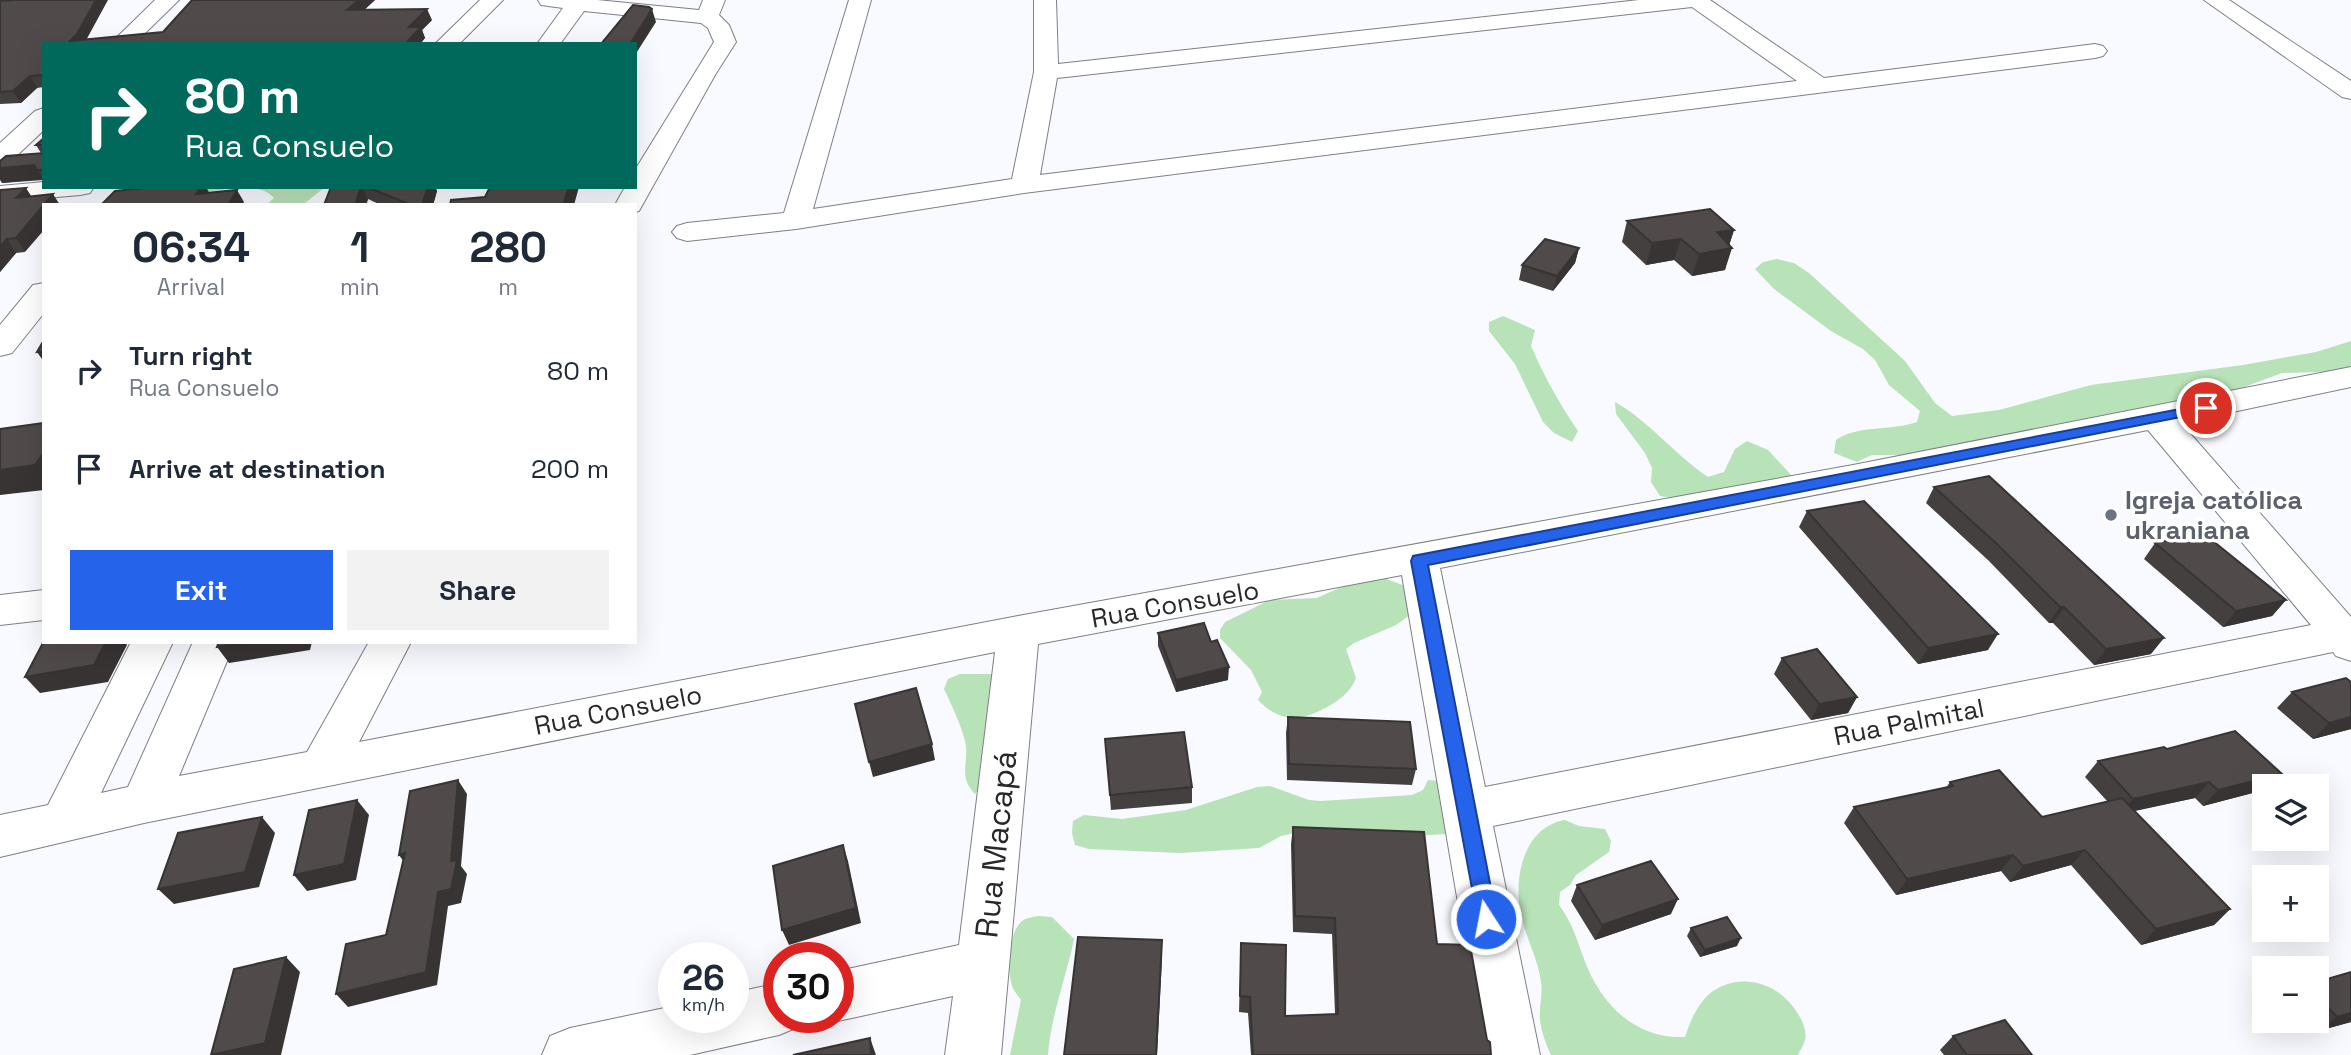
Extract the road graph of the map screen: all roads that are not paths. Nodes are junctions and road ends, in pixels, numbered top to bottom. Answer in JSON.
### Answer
{"nodes":[{"id":1,"x":168,"y":0,"type":"edge"},
{"id":2,"x":492,"y":0,"type":"edge"},
{"id":3,"x":548,"y":0,"type":"edge"},
{"id":4,"x":860,"y":0,"type":"edge"},
{"id":5,"x":1045,"y":0,"type":"edge"},
{"id":6,"x":1697,"y":0,"type":"edge"},
{"id":7,"x":2215,"y":0,"type":"edge"},
{"id":8,"x":2252,"y":0,"type":"edge"},
{"id":9,"x":578,"y":4,"type":"junction"},
{"id":10,"x":710,"y":8,"type":"edge"},
{"id":11,"x":2253,"y":25,"type":"junction"},
{"id":12,"x":2292,"y":26,"type":"junction"},
{"id":13,"x":2314,"y":40,"type":"dead end"},
{"id":14,"x":123,"y":42,"type":"edge"},
{"id":15,"x":448,"y":42,"type":"edge"},
{"id":16,"x":550,"y":42,"type":"edge"},
{"id":17,"x":2095,"y":51,"type":"dead end"},
{"id":18,"x":1046,"y":72,"type":"junction"},
{"id":19,"x":1819,"y":85,"type":"junction"},
{"id":20,"x":2351,"y":92,"type":"edge"},
{"id":21,"x":42,"y":118,"type":"edge"},
{"id":22,"x":0,"y":157,"type":"edge"},
{"id":23,"x":1024,"y":185,"type":"junction"},
{"id":24,"x":57,"y":189,"type":"edge"},
{"id":25,"x":0,"y":194,"type":"edge"},
{"id":26,"x":630,"y":203,"type":"edge"},
{"id":27,"x":796,"y":220,"type":"junction"},
{"id":28,"x":687,"y":232,"type":"dead end"},
{"id":29,"x":42,"y":294,"type":"edge"},
{"id":30,"x":0,"y":346,"type":"edge"},
{"id":31,"x":2351,"y":377,"type":"edge"},
{"id":32,"x":2158,"y":419,"type":"junction"},
{"id":33,"x":1419,"y":561,"type":"junction"},
{"id":34,"x":42,"y":605,"type":"edge"},
{"id":35,"x":0,"y":610,"type":"edge"},
{"id":36,"x":1018,"y":632,"type":"junction"},
{"id":37,"x":2348,"y":637,"type":"edge"},
{"id":38,"x":151,"y":644,"type":"edge"},
{"id":39,"x":213,"y":644,"type":"edge"},
{"id":40,"x":389,"y":644,"type":"edge"},
{"id":41,"x":322,"y":768,"type":"junction"},
{"id":42,"x":145,"y":803,"type":"junction"},
{"id":43,"x":1466,"y":811,"type":"junction"},
{"id":44,"x":64,"y":821,"type":"junction"},
{"id":45,"x":0,"y":836,"type":"edge"},
{"id":46,"x":984,"y":964,"type":"junction"},
{"id":47,"x":854,"y":992,"type":"edge"},
{"id":48,"x":763,"y":1013,"type":"edge"},
{"id":49,"x":570,"y":1055,"type":"edge"},
{"id":50,"x":973,"y":1055,"type":"edge"},
{"id":51,"x":1512,"y":1055,"type":"edge"}],
"edges":[{"from":1,"to":14,"type":"street"},
{"from":2,"to":15,"type":"street"},
{"from":3,"to":9,"type":"street"},
{"from":4,"to":27,"type":"street"},
{"from":5,"to":18,"type":"street"},
{"from":6,"to":18,"type":"street"},
{"from":6,"to":19,"type":"street"},
{"from":7,"to":11,"type":"street"},
{"from":8,"to":12,"type":"street"},
{"from":9,"to":10,"type":"street"},
{"from":9,"to":16,"type":"street"},
{"from":10,"to":26,"type":"street"},
{"from":11,"to":12,"type":"street"},
{"from":11,"to":20,"type":"street"},
{"from":12,"to":13,"type":"street"},
{"from":17,"to":19,"type":"street"},
{"from":18,"to":23,"type":"street"},
{"from":19,"to":23,"type":"street"},
{"from":21,"to":22,"type":"street"},
{"from":23,"to":27,"type":"street"},
{"from":24,"to":25,"type":"street"},
{"from":27,"to":28,"type":"street"},
{"from":29,"to":30,"type":"street"},
{"from":31,"to":32,"type":"street","name":"Rua Consuelo"},
{"from":32,"to":33,"type":"street","name":"Rua Consuelo"},
{"from":32,"to":37,"type":"street"},
{"from":33,"to":36,"type":"street","name":"Rua Consuelo"},
{"from":33,"to":43,"type":"street"},
{"from":34,"to":35,"type":"street"},
{"from":36,"to":41,"type":"street","name":"Rua Consuelo"},
{"from":36,"to":46,"type":"street","name":"Rua Macapá"},
{"from":37,"to":43,"type":"street","name":"Rua Palmital"},
{"from":38,"to":44,"type":"street"},
{"from":39,"to":42,"type":"street"},
{"from":40,"to":41,"type":"street"},
{"from":41,"to":42,"type":"street","name":"Rua Consuelo"},
{"from":42,"to":44,"type":"street","name":"Rua Consuelo"},
{"from":43,"to":51,"type":"street"},
{"from":44,"to":45,"type":"street","name":"Rua Consuelo"},
{"from":46,"to":47,"type":"street"},
{"from":46,"to":50,"type":"street","name":"Rua Macapá"},
{"from":48,"to":49,"type":"street"}]}
